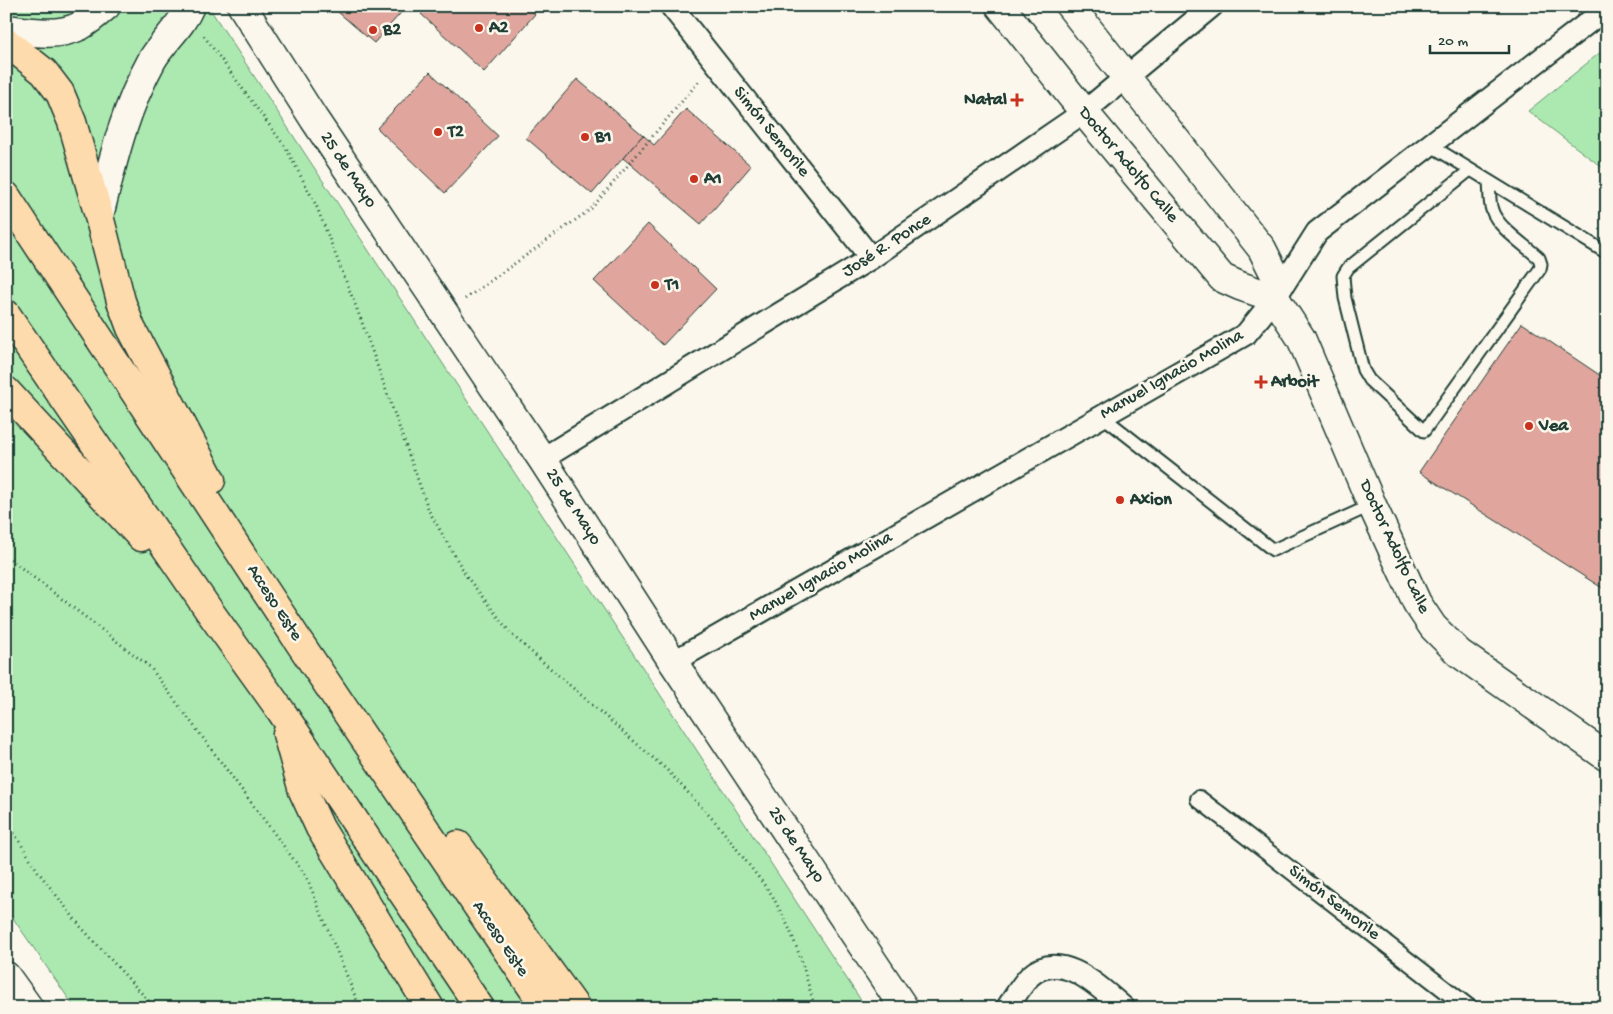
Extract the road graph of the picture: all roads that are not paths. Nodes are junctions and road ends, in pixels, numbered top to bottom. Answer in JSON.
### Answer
{"nodes":[{"id":1,"x":106,"y":6,"type":"edge"},
{"id":2,"x":190,"y":6,"type":"edge"},
{"id":3,"x":242,"y":6,"type":"edge"},
{"id":4,"x":671,"y":6,"type":"edge"},
{"id":5,"x":1000,"y":6,"type":"edge"},
{"id":6,"x":1070,"y":6,"type":"edge"},
{"id":7,"x":1212,"y":6,"type":"edge"},
{"id":8,"x":1607,"y":8,"type":"edge"},
{"id":9,"x":6,"y":29,"type":"edge"},
{"id":10,"x":6,"y":42,"type":"edge"},
{"id":11,"x":1126,"y":76,"type":"junction"},
{"id":12,"x":1084,"y":112,"type":"junction"},
{"id":13,"x":1430,"y":145,"type":"junction"},
{"id":14,"x":1470,"y":170,"type":"junction"},
{"id":15,"x":1490,"y":182,"type":"junction"},
{"id":16,"x":6,"y":196,"type":"edge"},
{"id":17,"x":99,"y":216,"type":"junction"},
{"id":18,"x":1607,"y":253,"type":"edge"},
{"id":19,"x":871,"y":258,"type":"junction"},
{"id":20,"x":1275,"y":298,"type":"junction"},
{"id":21,"x":6,"y":314,"type":"edge"},
{"id":22,"x":6,"y":391,"type":"edge"},
{"id":23,"x":1102,"y":416,"type":"junction"},
{"id":24,"x":542,"y":459,"type":"junction"},
{"id":25,"x":1372,"y":505,"type":"junction"},
{"id":26,"x":266,"y":591,"type":"junction"},
{"id":27,"x":210,"y":612,"type":"junction"},
{"id":28,"x":299,"y":642,"type":"junction"},
{"id":29,"x":673,"y":662,"type":"junction"},
{"id":30,"x":281,"y":711,"type":"junction"},
{"id":31,"x":1607,"y":757,"type":"edge"},
{"id":32,"x":1199,"y":799,"type":"dead end"},
{"id":33,"x":6,"y":976,"type":"edge"},
{"id":34,"x":28,"y":1008,"type":"edge"},
{"id":35,"x":430,"y":1008,"type":"edge"},
{"id":36,"x":480,"y":1008,"type":"edge"},
{"id":37,"x":546,"y":1008,"type":"edge"},
{"id":38,"x":576,"y":1008,"type":"edge"},
{"id":39,"x":904,"y":1008,"type":"edge"},
{"id":40,"x":1006,"y":1008,"type":"edge"},
{"id":41,"x":1124,"y":1008,"type":"edge"},
{"id":42,"x":1469,"y":1008,"type":"edge"}],
"edges":[{"from":1,"to":9,"type":"street"},
{"from":2,"to":17,"type":"street"},
{"from":3,"to":24,"type":"street","name":"25 de Mayo"},
{"from":4,"to":19,"type":"street","name":"Simón Semorile"},
{"from":5,"to":12,"type":"street","name":"Doctor Adolfo Calle"},
{"from":6,"to":11,"type":"street"},
{"from":7,"to":11,"type":"street","name":"José R. Ponce"},
{"from":8,"to":13,"type":"street","name":"Manuel Ignacio Molina"},
{"from":10,"to":17,"type":"highway"},
{"from":11,"to":12,"type":"street","name":"José R. Ponce"},
{"from":11,"to":20,"type":"street"},
{"from":12,"to":19,"type":"street","name":"José R. Ponce"},
{"from":12,"to":20,"type":"street","name":"Doctor Adolfo Calle"},
{"from":13,"to":14,"type":"lane"},
{"from":13,"to":20,"type":"street","name":"Manuel Ignacio Molina"},
{"from":14,"to":15,"type":"lane"},
{"from":14,"to":15,"type":"lane"},
{"from":15,"to":18,"type":"lane"},
{"from":16,"to":26,"type":"highway","name":"Acceso Este"},
{"from":17,"to":26,"type":"highway"},
{"from":19,"to":24,"type":"street","name":"José R. Ponce"},
{"from":20,"to":23,"type":"street","name":"Manuel Ignacio Molina"},
{"from":20,"to":25,"type":"street","name":"Doctor Adolfo Calle"},
{"from":21,"to":27,"type":"highway"},
{"from":22,"to":27,"type":"highway"},
{"from":23,"to":25,"type":"lane"},
{"from":23,"to":29,"type":"street","name":"Manuel Ignacio Molina"},
{"from":24,"to":29,"type":"street","name":"25 de Mayo"},
{"from":25,"to":31,"type":"street","name":"Doctor Adolfo Calle"},
{"from":26,"to":28,"type":"highway","name":"Acceso Este"},
{"from":27,"to":30,"type":"highway"},
{"from":28,"to":37,"type":"highway","name":"Acceso Este"},
{"from":28,"to":38,"type":"highway"},
{"from":29,"to":39,"type":"street","name":"25 de Mayo"},
{"from":30,"to":35,"type":"highway"},
{"from":30,"to":36,"type":"highway"},
{"from":32,"to":42,"type":"street","name":"Simón Semorile"},
{"from":33,"to":34,"type":"street"},
{"from":40,"to":41,"type":"street"}]}
